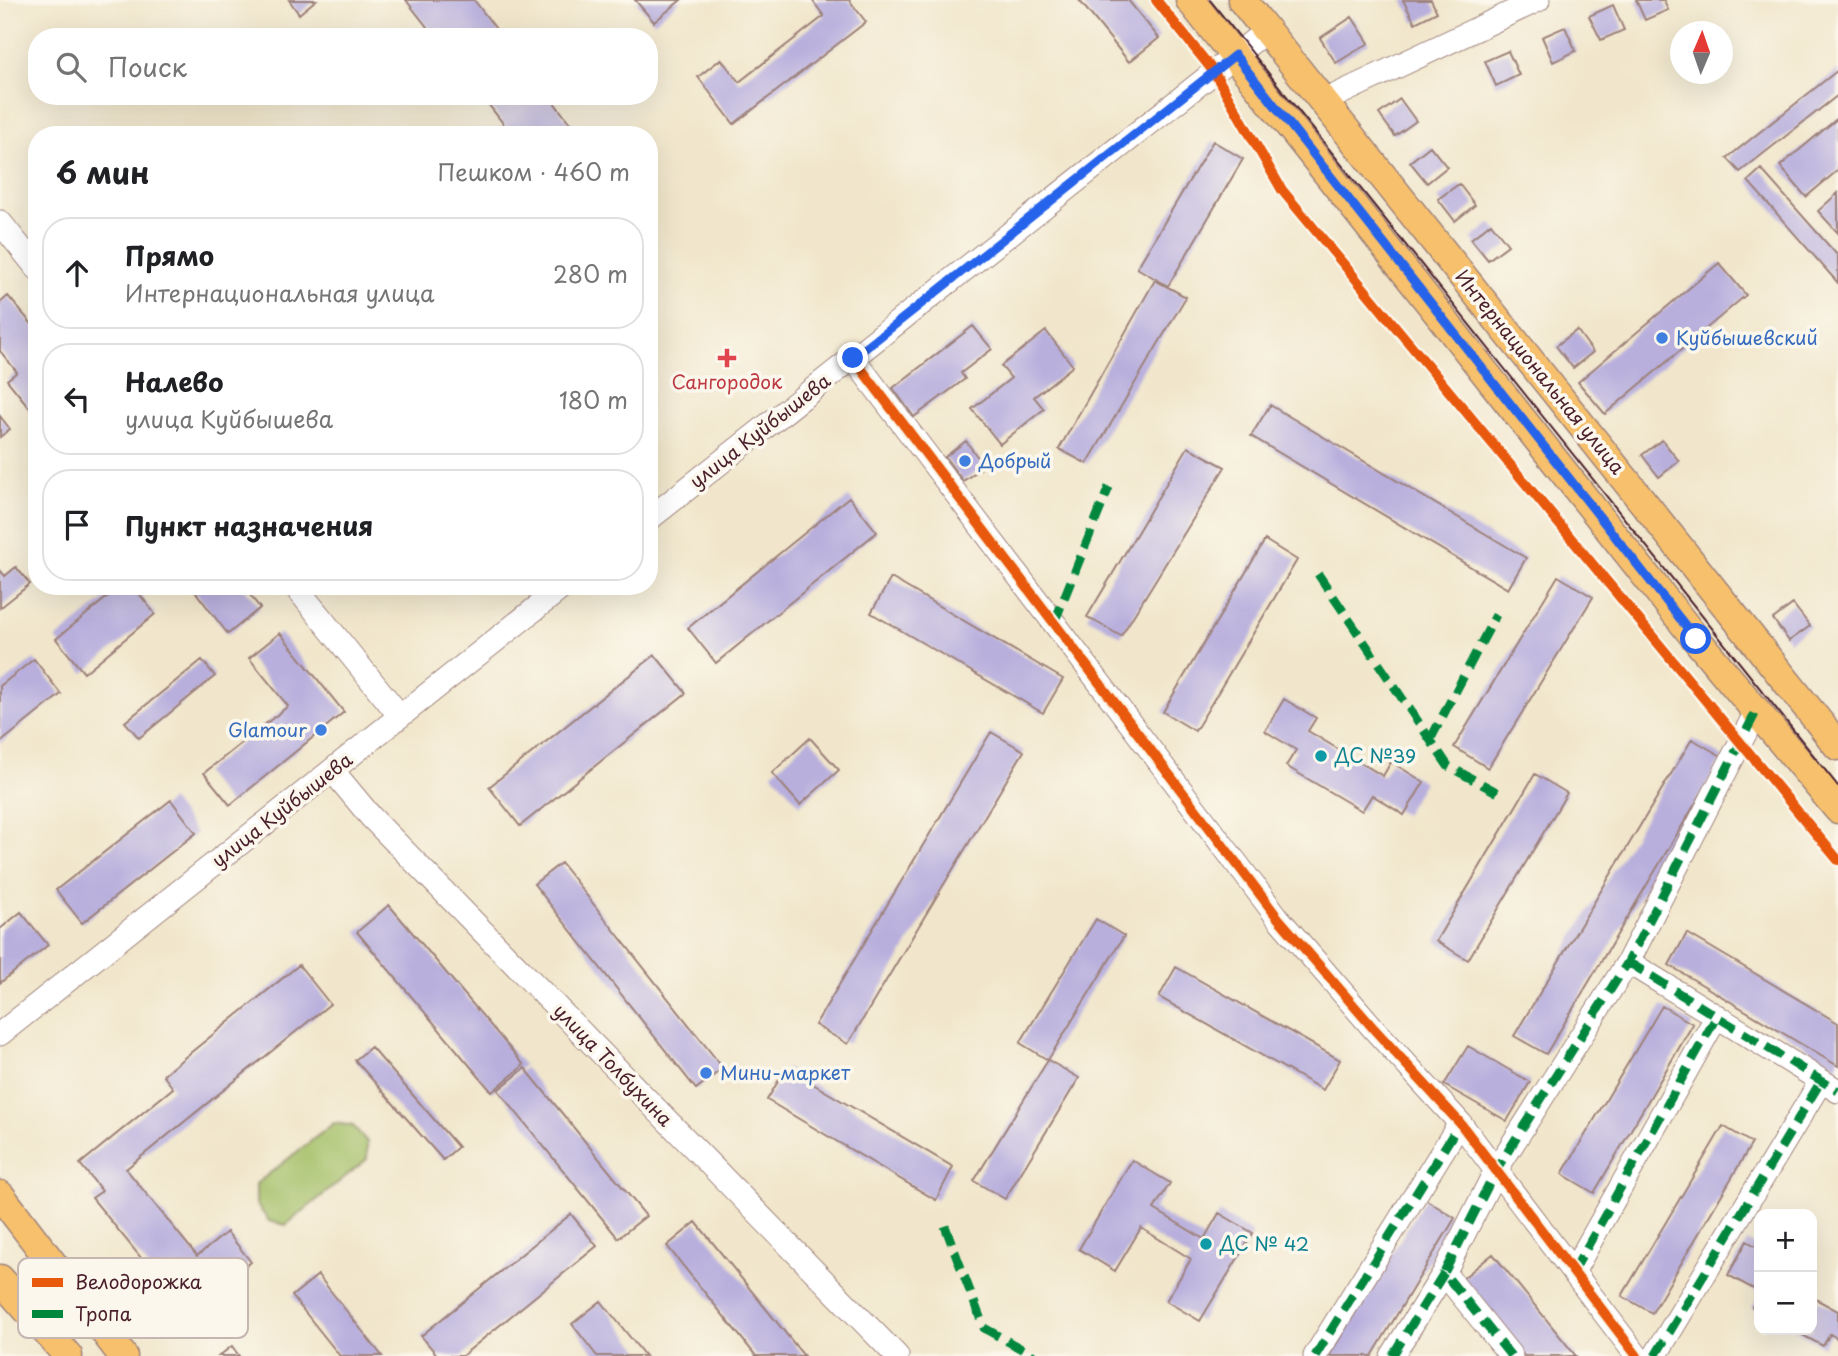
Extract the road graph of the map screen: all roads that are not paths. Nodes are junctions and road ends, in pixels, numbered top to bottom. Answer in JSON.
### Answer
{"nodes":[{"id":1,"x":1190,"y":0,"type":"edge"},
{"id":2,"x":1241,"y":0,"type":"edge"},
{"id":3,"x":1538,"y":0,"type":"edge"},
{"id":4,"x":1266,"y":31,"type":"junction"},
{"id":5,"x":1235,"y":55,"type":"junction"},
{"id":6,"x":1324,"y":101,"type":"junction"},
{"id":7,"x":0,"y":222,"type":"edge"},
{"id":8,"x":28,"y":257,"type":"edge"},
{"id":9,"x":853,"y":358,"type":"junction"},
{"id":10,"x":658,"y":512,"type":"edge"},
{"id":11,"x":302,"y":595,"type":"edge"},
{"id":12,"x":554,"y":595,"type":"edge"},
{"id":13,"x":1756,"y":712,"type":"junction"},
{"id":14,"x":400,"y":716,"type":"junction"},
{"id":15,"x":1838,"y":746,"type":"edge"},
{"id":16,"x":332,"y":771,"type":"junction"},
{"id":17,"x":1838,"y":809,"type":"edge"},
{"id":18,"x":1628,"y":962,"type":"junction"},
{"id":19,"x":1717,"y":1017,"type":"junction"},
{"id":20,"x":0,"y":1034,"type":"edge"},
{"id":21,"x":1830,"y":1086,"type":"edge"},
{"id":22,"x":1460,"y":1123,"type":"junction"},
{"id":23,"x":1496,"y":1170,"type":"junction"},
{"id":24,"x":0,"y":1195,"type":"edge"},
{"id":25,"x":48,"y":1258,"type":"edge"},
{"id":26,"x":1573,"y":1272,"type":"junction"},
{"id":27,"x":1444,"y":1273,"type":"junction"},
{"id":28,"x":0,"y":1279,"type":"edge"},
{"id":29,"x":18,"y":1299,"type":"edge"},
{"id":30,"x":52,"y":1338,"type":"edge"},
{"id":31,"x":109,"y":1338,"type":"edge"},
{"id":32,"x":891,"y":1354,"type":"edge"},
{"id":33,"x":68,"y":1356,"type":"edge"},
{"id":34,"x":123,"y":1356,"type":"edge"},
{"id":35,"x":1315,"y":1356,"type":"edge"},
{"id":36,"x":1392,"y":1356,"type":"edge"},
{"id":37,"x":1511,"y":1356,"type":"edge"},
{"id":38,"x":1636,"y":1356,"type":"edge"},
{"id":39,"x":1655,"y":1356,"type":"edge"}],
"edges":[{"from":1,"to":5,"type":"main road"},
{"from":2,"to":4,"type":"main road","name":"Интернациональная улица"},
{"from":3,"to":6,"type":"street"},
{"from":4,"to":5,"type":"street","name":"улица Куйбышева"},
{"from":4,"to":6,"type":"main road","name":"Интернациональная улица"},
{"from":5,"to":9,"type":"street","name":"улица Куйбышева"},
{"from":5,"to":13,"type":"main road"},
{"from":6,"to":15,"type":"main road","name":"Интернациональная улица"},
{"from":7,"to":8,"type":"street"},
{"from":9,"to":10,"type":"street","name":"улица Куйбышева"},
{"from":9,"to":22,"type":"street"},
{"from":11,"to":14,"type":"street"},
{"from":12,"to":14,"type":"street","name":"улица Куйбышева"},
{"from":13,"to":17,"type":"main road"},
{"from":13,"to":18,"type":"street"},
{"from":14,"to":16,"type":"street","name":"улица Куйбышева"},
{"from":16,"to":20,"type":"street","name":"улица Куйбышева"},
{"from":16,"to":32,"type":"street","name":"улица Толбухина"},
{"from":18,"to":19,"type":"street"},
{"from":18,"to":23,"type":"street"},
{"from":19,"to":21,"type":"street"},
{"from":19,"to":26,"type":"street"},
{"from":21,"to":39,"type":"street"},
{"from":22,"to":23,"type":"street"},
{"from":22,"to":35,"type":"street"},
{"from":23,"to":26,"type":"street"},
{"from":23,"to":27,"type":"street"},
{"from":24,"to":25,"type":"main road"},
{"from":26,"to":38,"type":"street"},
{"from":27,"to":36,"type":"street"},
{"from":27,"to":37,"type":"street"},
{"from":28,"to":29,"type":"main road"},
{"from":30,"to":33,"type":"main road"},
{"from":31,"to":34,"type":"main road"}]}
